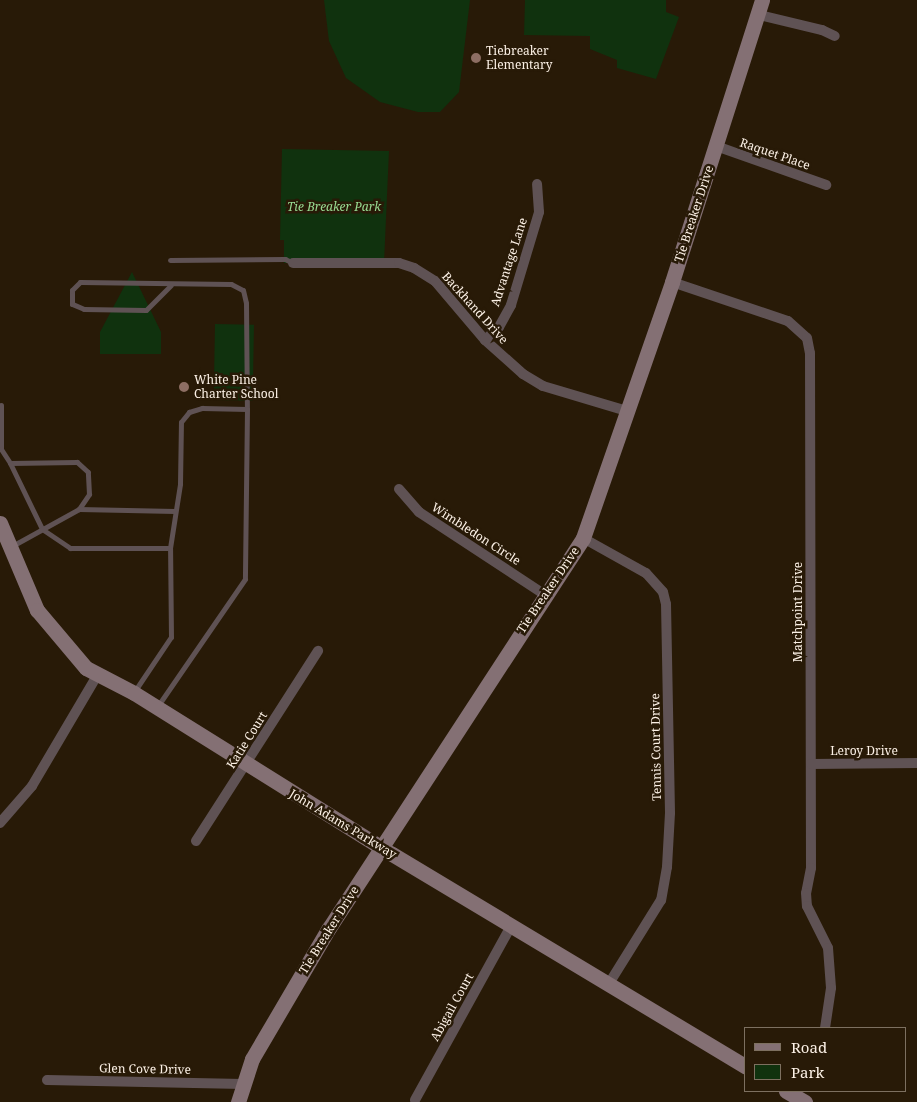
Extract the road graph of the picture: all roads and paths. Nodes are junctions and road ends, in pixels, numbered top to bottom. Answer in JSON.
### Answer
{"nodes":[{"id":1,"x":760,"y":7,"type":"edge"},
{"id":2,"x":835,"y":36,"type":"dead end"},
{"id":3,"x":716,"y":146,"type":"junction"},
{"id":4,"x":538,"y":184,"type":"dead end"},
{"id":5,"x":826,"y":185,"type":"dead end"},
{"id":6,"x":170,"y":260,"type":"dead end"},
{"id":7,"x":293,"y":263,"type":"joint"},
{"id":8,"x":672,"y":282,"type":"junction"},
{"id":9,"x":171,"y":285,"type":"junction"},
{"id":10,"x":486,"y":340,"type":"junction"},
{"id":11,"x":1,"y":405,"type":"edge"},
{"id":12,"x":247,"y":409,"type":"junction"},
{"id":13,"x":627,"y":411,"type":"junction"},
{"id":14,"x":10,"y":463,"type":"junction"},
{"id":15,"x":399,"y":489,"type":"dead end"},
{"id":16,"x":79,"y":509,"type":"junction"},
{"id":17,"x":175,"y":511,"type":"junction"},
{"id":18,"x":0,"y":523,"type":"edge"},
{"id":19,"x":42,"y":529,"type":"junction"},
{"id":20,"x":583,"y":538,"type":"junction"},
{"id":21,"x":10,"y":547,"type":"junction"},
{"id":22,"x":170,"y":548,"type":"junction"},
{"id":23,"x":544,"y":594,"type":"junction"},
{"id":24,"x":318,"y":651,"type":"dead end"},
{"id":25,"x":98,"y":674,"type":"junction"},
{"id":26,"x":134,"y":693,"type":"junction"},
{"id":27,"x":156,"y":707,"type":"junction"},
{"id":28,"x":917,"y":763,"type":"edge"},
{"id":29,"x":811,"y":764,"type":"junction"},
{"id":30,"x":246,"y":765,"type":"junction"},
{"id":31,"x":0,"y":823,"type":"edge"},
{"id":32,"x":196,"y":841,"type":"dead end"},
{"id":33,"x":380,"y":847,"type":"junction"},
{"id":34,"x":511,"y":926,"type":"junction"},
{"id":35,"x":608,"y":985,"type":"junction"},
{"id":36,"x":825,"y":1027,"type":"edge"},
{"id":37,"x":744,"y":1066,"type":"edge"},
{"id":38,"x":47,"y":1080,"type":"dead end"},
{"id":39,"x":243,"y":1084,"type":"junction"},
{"id":40,"x":789,"y":1094,"type":"edge"},
{"id":41,"x":416,"y":1100,"type":"dead end"},
{"id":42,"x":238,"y":1102,"type":"edge"},
{"id":43,"x":805,"y":1102,"type":"edge"}],
"edges":[{"from":1,"to":2,"type":"street"},
{"from":1,"to":3,"type":"street","name":"Tie Breaker Drive"},
{"from":3,"to":5,"type":"street","name":"Raquet Place"},
{"from":3,"to":8,"type":"street","name":"Tie Breaker Drive"},
{"from":4,"to":10,"type":"street","name":"Advantage Lane"},
{"from":6,"to":7,"type":"lane"},
{"from":7,"to":10,"type":"street","name":"Backhand Drive"},
{"from":8,"to":13,"type":"street","name":"Tie Breaker Drive"},
{"from":8,"to":29,"type":"street","name":"Matchpoint Drive"},
{"from":9,"to":9,"type":"lane"},
{"from":9,"to":12,"type":"lane"},
{"from":10,"to":13,"type":"street","name":"Backhand Drive"},
{"from":11,"to":14,"type":"lane"},
{"from":12,"to":17,"type":"lane"},
{"from":12,"to":27,"type":"lane"},
{"from":13,"to":20,"type":"street","name":"Tie Breaker Drive"},
{"from":14,"to":16,"type":"lane"},
{"from":14,"to":19,"type":"lane"},
{"from":15,"to":23,"type":"street","name":"Wimbledon Circle"},
{"from":16,"to":17,"type":"lane"},
{"from":16,"to":19,"type":"lane"},
{"from":17,"to":22,"type":"lane"},
{"from":18,"to":21,"type":"street","name":"John Adams Parkway"},
{"from":19,"to":21,"type":"lane"},
{"from":19,"to":22,"type":"lane"},
{"from":20,"to":23,"type":"street","name":"Tie Breaker Drive"},
{"from":20,"to":35,"type":"street","name":"Tennis Court Drive"},
{"from":21,"to":25,"type":"street","name":"John Adams Parkway"},
{"from":22,"to":26,"type":"lane"},
{"from":23,"to":33,"type":"street","name":"Tie Breaker Drive"},
{"from":24,"to":30,"type":"street","name":"Katie Court"},
{"from":25,"to":26,"type":"street","name":"John Adams Parkway"},
{"from":25,"to":31,"type":"street"},
{"from":26,"to":27,"type":"street","name":"John Adams Parkway"},
{"from":27,"to":30,"type":"street","name":"John Adams Parkway"},
{"from":28,"to":29,"type":"street","name":"Leroy Drive"},
{"from":29,"to":36,"type":"street","name":"Matchpoint Drive"},
{"from":30,"to":32,"type":"street","name":"Katie Court"},
{"from":30,"to":33,"type":"street","name":"John Adams Parkway"},
{"from":33,"to":34,"type":"street","name":"John Adams Parkway"},
{"from":33,"to":39,"type":"street","name":"Tie Breaker Drive"},
{"from":34,"to":35,"type":"street","name":"John Adams Parkway"},
{"from":34,"to":41,"type":"street","name":"Abigail Court"},
{"from":35,"to":37,"type":"street","name":"John Adams Parkway"},
{"from":38,"to":39,"type":"street","name":"Glen Cove Drive"},
{"from":39,"to":42,"type":"street","name":"Tie Breaker Drive"},
{"from":40,"to":43,"type":"street"}]}
